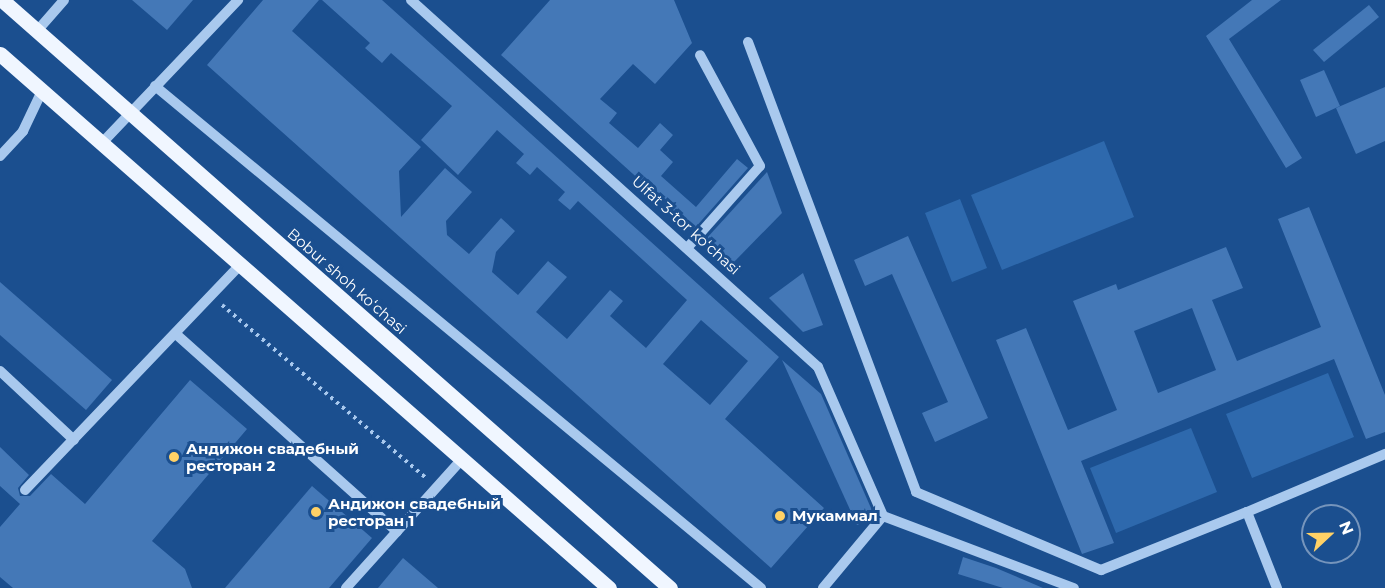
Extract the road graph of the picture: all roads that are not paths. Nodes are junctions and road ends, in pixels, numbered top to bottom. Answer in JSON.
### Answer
{"nodes":[{"id":1,"x":2,"y":0,"type":"edge"},
{"id":2,"x":64,"y":0,"type":"edge"},
{"id":3,"x":238,"y":0,"type":"edge"},
{"id":4,"x":411,"y":0,"type":"edge"},
{"id":5,"x":37,"y":31,"type":"junction"},
{"id":6,"x":748,"y":42,"type":"dead end"},
{"id":7,"x":0,"y":54,"type":"edge"},
{"id":8,"x":700,"y":55,"type":"dead end"},
{"id":9,"x":155,"y":86,"type":"junction"},
{"id":10,"x":42,"y":91,"type":"junction"},
{"id":11,"x":128,"y":113,"type":"junction"},
{"id":12,"x":101,"y":144,"type":"junction"},
{"id":13,"x":0,"y":156,"type":"edge"},
{"id":14,"x":688,"y":247,"type":"junction"},
{"id":15,"x":240,"y":264,"type":"junction"},
{"id":16,"x":177,"y":335,"type":"junction"},
{"id":17,"x":0,"y":371,"type":"edge"},
{"id":18,"x":74,"y":440,"type":"junction"},
{"id":19,"x":1385,"y":454,"type":"edge"},
{"id":20,"x":462,"y":459,"type":"junction"},
{"id":21,"x":25,"y":490,"type":"dead end"},
{"id":22,"x":1247,"y":512,"type":"junction"},
{"id":23,"x":883,"y":516,"type":"junction"},
{"id":24,"x":397,"y":532,"type":"junction"},
{"id":25,"x":346,"y":588,"type":"edge"},
{"id":26,"x":609,"y":588,"type":"edge"},
{"id":27,"x":670,"y":588,"type":"edge"},
{"id":28,"x":761,"y":588,"type":"edge"},
{"id":29,"x":823,"y":588,"type":"edge"},
{"id":30,"x":1074,"y":588,"type":"edge"},
{"id":31,"x":1277,"y":588,"type":"edge"}],
"edges":[{"from":1,"to":5,"type":"main road","name":"Bobur shoh koʻchasi"},
{"from":2,"to":5,"type":"street"},
{"from":3,"to":9,"type":"street"},
{"from":4,"to":14,"type":"street","name":"Ulfat 3-tor koʻchasi"},
{"from":5,"to":11,"type":"main road","name":"Bobur shoh koʻchasi"},
{"from":6,"to":22,"type":"street"},
{"from":7,"to":10,"type":"main road"},
{"from":8,"to":14,"type":"street"},
{"from":9,"to":11,"type":"street"},
{"from":9,"to":28,"type":"street"},
{"from":10,"to":12,"type":"main road"},
{"from":10,"to":13,"type":"street"},
{"from":11,"to":12,"type":"street"},
{"from":11,"to":27,"type":"main road","name":"Bobur shoh koʻchasi"},
{"from":12,"to":15,"type":"main road"},
{"from":14,"to":23,"type":"street","name":"Ulfat 3-tor koʻchasi"},
{"from":15,"to":16,"type":"street"},
{"from":15,"to":20,"type":"main road"},
{"from":16,"to":18,"type":"street"},
{"from":16,"to":24,"type":"street"},
{"from":17,"to":18,"type":"street"},
{"from":18,"to":21,"type":"street"},
{"from":19,"to":22,"type":"street"},
{"from":20,"to":24,"type":"street"},
{"from":20,"to":26,"type":"main road"},
{"from":22,"to":31,"type":"street"},
{"from":23,"to":29,"type":"street"},
{"from":23,"to":30,"type":"street"},
{"from":24,"to":25,"type":"street"}]}
